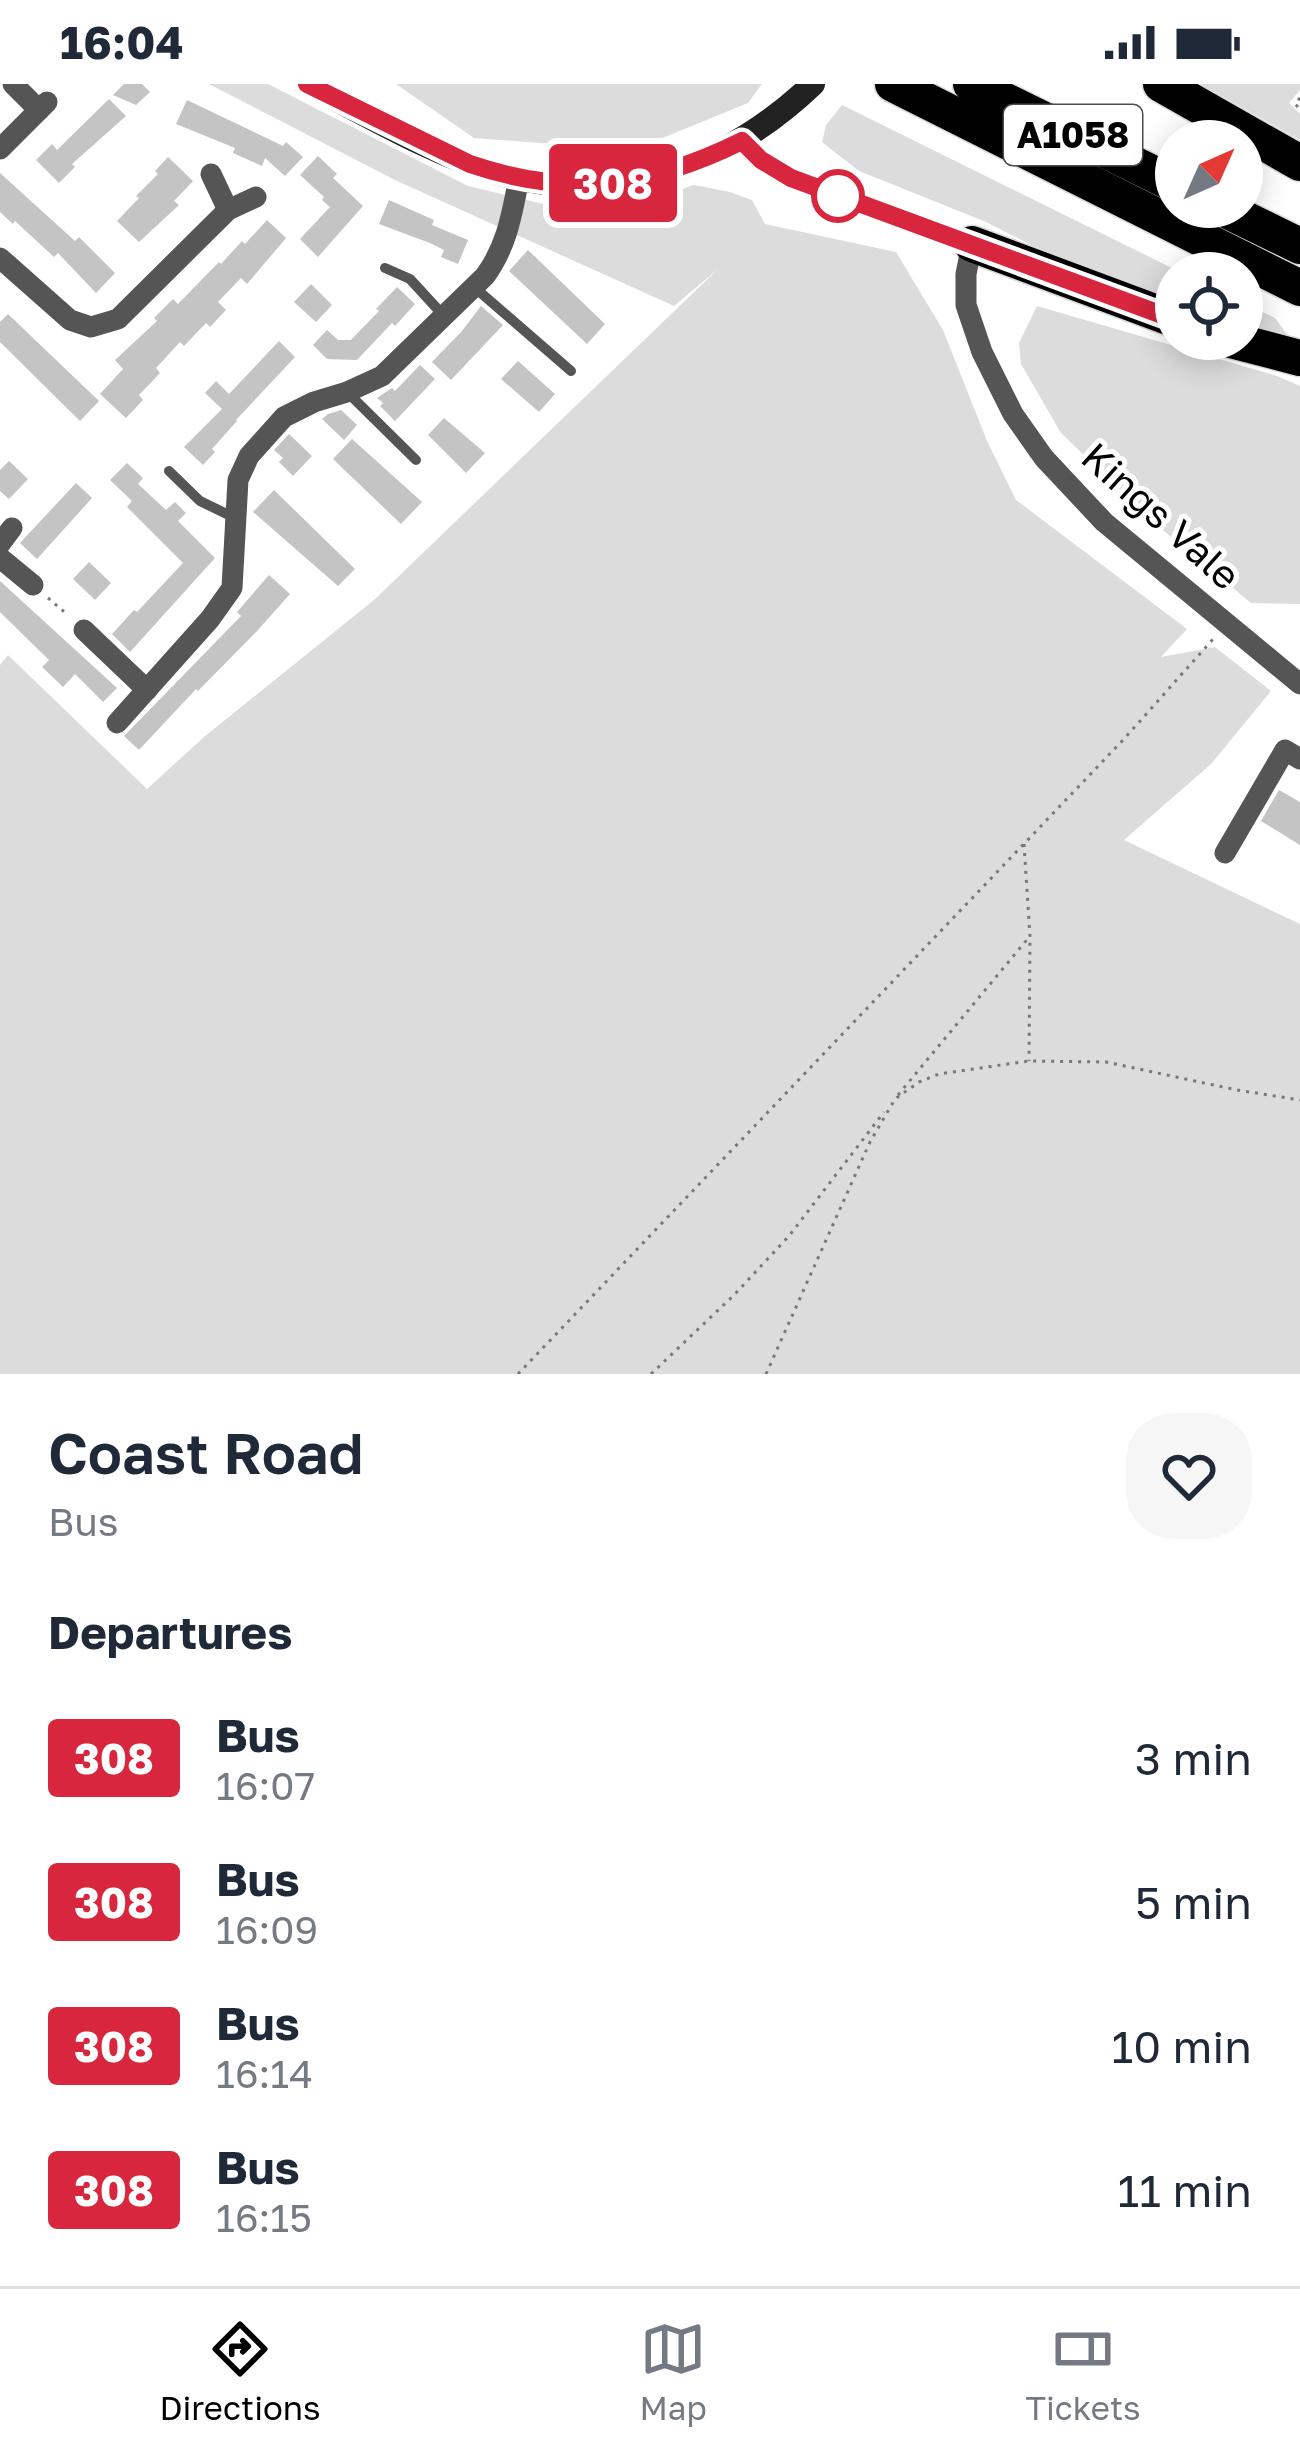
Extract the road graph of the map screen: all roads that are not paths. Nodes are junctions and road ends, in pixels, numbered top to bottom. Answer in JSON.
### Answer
{"nodes":[{"id":1,"x":13,"y":84,"type":"edge"},
{"id":2,"x":307,"y":84,"type":"edge"},
{"id":3,"x":813,"y":84,"type":"edge"},
{"id":4,"x":893,"y":84,"type":"edge"},
{"id":5,"x":970,"y":84,"type":"edge"},
{"id":6,"x":1161,"y":84,"type":"edge"},
{"id":7,"x":742,"y":141,"type":"junction"},
{"id":8,"x":0,"y":149,"type":"edge"},
{"id":9,"x":1300,"y":163,"type":"edge"},
{"id":10,"x":211,"y":175,"type":"dead end"},
{"id":11,"x":1155,"y":175,"type":"edge"},
{"id":12,"x":519,"y":178,"type":"junction"},
{"id":13,"x":256,"y":197,"type":"dead end"},
{"id":14,"x":228,"y":210,"type":"junction"},
{"id":15,"x":1263,"y":228,"type":"edge"},
{"id":16,"x":972,"y":244,"type":"junction"},
{"id":17,"x":1300,"y":246,"type":"edge"},
{"id":18,"x":0,"y":258,"type":"edge"},
{"id":19,"x":385,"y":268,"type":"dead end"},
{"id":20,"x":474,"y":287,"type":"junction"},
{"id":21,"x":1300,"y":288,"type":"edge"},
{"id":22,"x":1155,"y":312,"type":"edge"},
{"id":23,"x":443,"y":315,"type":"junction"},
{"id":24,"x":1263,"y":348,"type":"edge"},
{"id":25,"x":1300,"y":358,"type":"edge"},
{"id":26,"x":571,"y":371,"type":"dead end"},
{"id":27,"x":347,"y":392,"type":"junction"},
{"id":28,"x":416,"y":460,"type":"dead end"},
{"id":29,"x":169,"y":471,"type":"dead end"},
{"id":30,"x":235,"y":518,"type":"junction"},
{"id":31,"x":0,"y":558,"type":"edge"},
{"id":32,"x":33,"y":585,"type":"road end"},
{"id":33,"x":84,"y":630,"type":"road end"},
{"id":34,"x":1300,"y":684,"type":"edge"},
{"id":35,"x":147,"y":690,"type":"junction"},
{"id":36,"x":117,"y":723,"type":"dead end"},
{"id":37,"x":1300,"y":759,"type":"edge"},
{"id":38,"x":1225,"y":854,"type":"dead end"}],
"edges":[{"from":1,"to":8,"type":"street"},
{"from":2,"to":12,"type":"street"},
{"from":3,"to":7,"type":"street"},
{"from":4,"to":21,"type":"highway","number":"A1058"},
{"from":5,"to":11,"type":"highway","number":"A1058"},
{"from":6,"to":9,"type":"highway"},
{"from":7,"to":12,"type":"street"},
{"from":7,"to":16,"type":"street"},
{"from":10,"to":14,"type":"street"},
{"from":12,"to":20,"type":"street"},
{"from":13,"to":14,"type":"street"},
{"from":14,"to":18,"type":"street"},
{"from":15,"to":17,"type":"highway"},
{"from":16,"to":22,"type":"highway"},
{"from":16,"to":34,"type":"street","name":"Kings Vale"},
{"from":19,"to":23,"type":"lane"},
{"from":20,"to":23,"type":"street"},
{"from":20,"to":26,"type":"lane"},
{"from":23,"to":27,"type":"street"},
{"from":24,"to":25,"type":"highway"},
{"from":27,"to":28,"type":"lane"},
{"from":27,"to":30,"type":"street"},
{"from":29,"to":30,"type":"lane"},
{"from":30,"to":35,"type":"street"},
{"from":31,"to":32,"type":"street"},
{"from":33,"to":35,"type":"street"},
{"from":35,"to":36,"type":"street"},
{"from":37,"to":38,"type":"street"}]}
